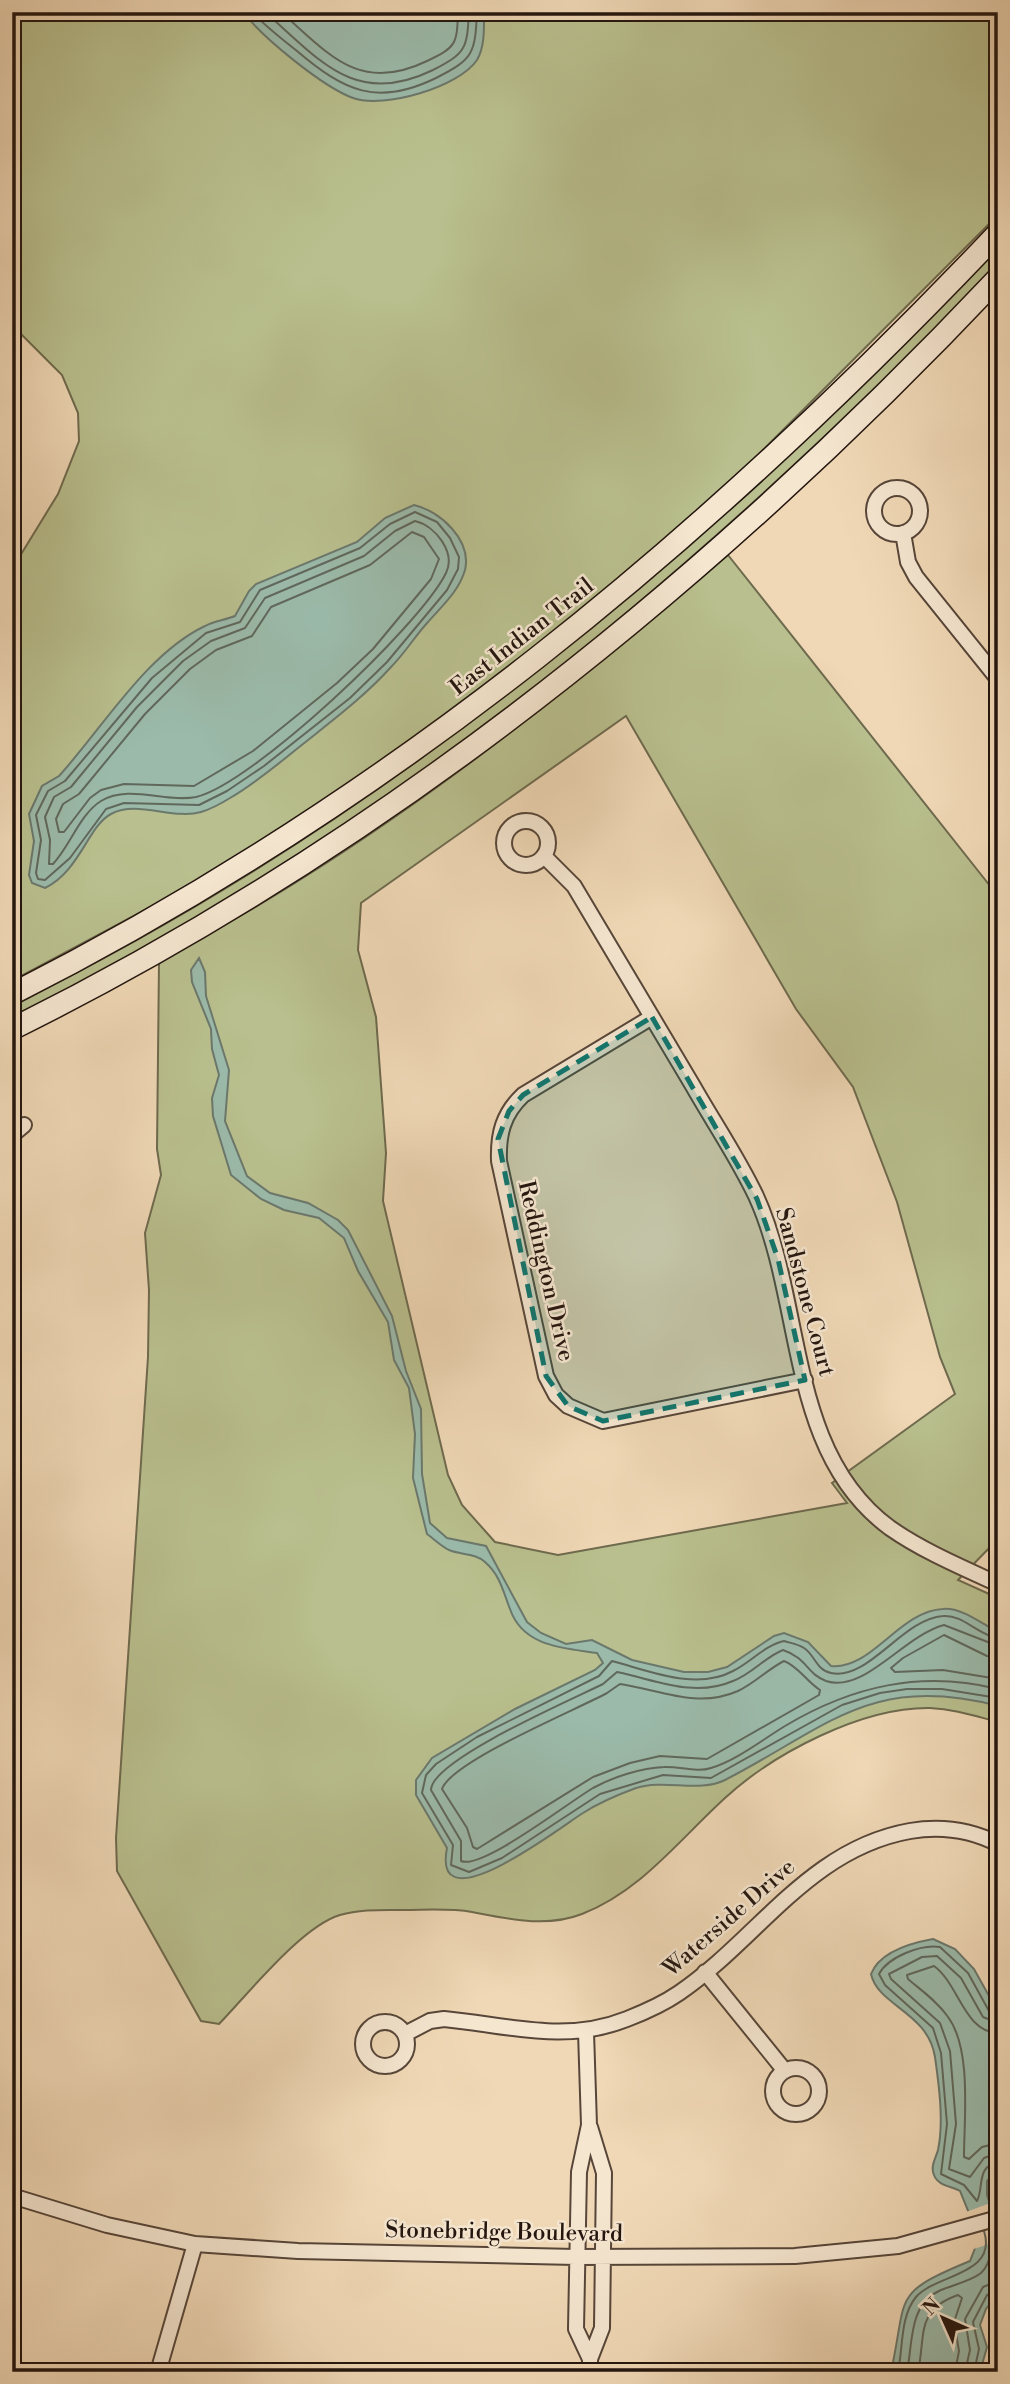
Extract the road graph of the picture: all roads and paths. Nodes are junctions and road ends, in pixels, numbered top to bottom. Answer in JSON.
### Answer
{"nodes":[{"id":1,"x":998,"y":233,"type":"edge"},
{"id":2,"x":998,"y":278,"type":"edge"},
{"id":3,"x":903,"y":533,"type":"dead end"},
{"id":4,"x":998,"y":679,"type":"edge"},
{"id":5,"x":544,"y":856,"type":"dead end"},
{"id":6,"x":12,"y":994,"type":"edge"},
{"id":7,"x":652,"y":1017,"type":"junction"},
{"id":8,"x":12,"y":1029,"type":"edge"},
{"id":9,"x":24,"y":1125,"type":"dead end"},
{"id":10,"x":12,"y":1135,"type":"edge"},
{"id":11,"x":805,"y":1380,"type":"junction"},
{"id":12,"x":998,"y":1584,"type":"edge"},
{"id":13,"x":998,"y":1844,"type":"edge"},
{"id":14,"x":705,"y":1972,"type":"junction"},
{"id":15,"x":586,"y":2032,"type":"junction"},
{"id":16,"x":405,"y":2034,"type":"dead end"},
{"id":17,"x":785,"y":2071,"type":"dead end"},
{"id":18,"x":12,"y":2087,"type":"edge"},
{"id":19,"x":12,"y":2093,"type":"edge"},
{"id":20,"x":589,"y":2125,"type":"junction"},
{"id":21,"x":12,"y":2196,"type":"edge"},
{"id":22,"x":998,"y":2218,"type":"edge"},
{"id":23,"x":195,"y":2244,"type":"junction"},
{"id":24,"x":576,"y":2257,"type":"junction"},
{"id":25,"x":604,"y":2257,"type":"junction"},
{"id":26,"x":590,"y":2366,"type":"edge"},
{"id":27,"x":158,"y":2372,"type":"edge"}],
"edges":[{"from":1,"to":6,"type":"main road","name":"East Indian Trail"},
{"from":2,"to":8,"type":"main road"},
{"from":3,"to":4,"type":"street"},
{"from":5,"to":7,"type":"street","name":"Sandstone Court"},
{"from":7,"to":11,"type":"street","name":"Sandstone Court"},
{"from":7,"to":11,"type":"street","name":"Reddington Drive"},
{"from":9,"to":10,"type":"street"},
{"from":11,"to":12,"type":"street","name":"Sandstone Court"},
{"from":13,"to":14,"type":"street","name":"Waterside Drive"},
{"from":14,"to":15,"type":"street","name":"Waterside Drive"},
{"from":14,"to":17,"type":"street"},
{"from":15,"to":16,"type":"street","name":"Waterside Drive"},
{"from":15,"to":20,"type":"street"},
{"from":18,"to":19,"type":"street"},
{"from":20,"to":24,"type":"street"},
{"from":20,"to":25,"type":"street"},
{"from":21,"to":23,"type":"street","name":"Stonebridge Boulevard"},
{"from":22,"to":25,"type":"street","name":"Stonebridge Boulevard"},
{"from":23,"to":24,"type":"street","name":"Stonebridge Boulevard"},
{"from":23,"to":27,"type":"street"},
{"from":24,"to":25,"type":"street","name":"Stonebridge Boulevard"},
{"from":24,"to":26,"type":"street"},
{"from":25,"to":26,"type":"street"}]}
